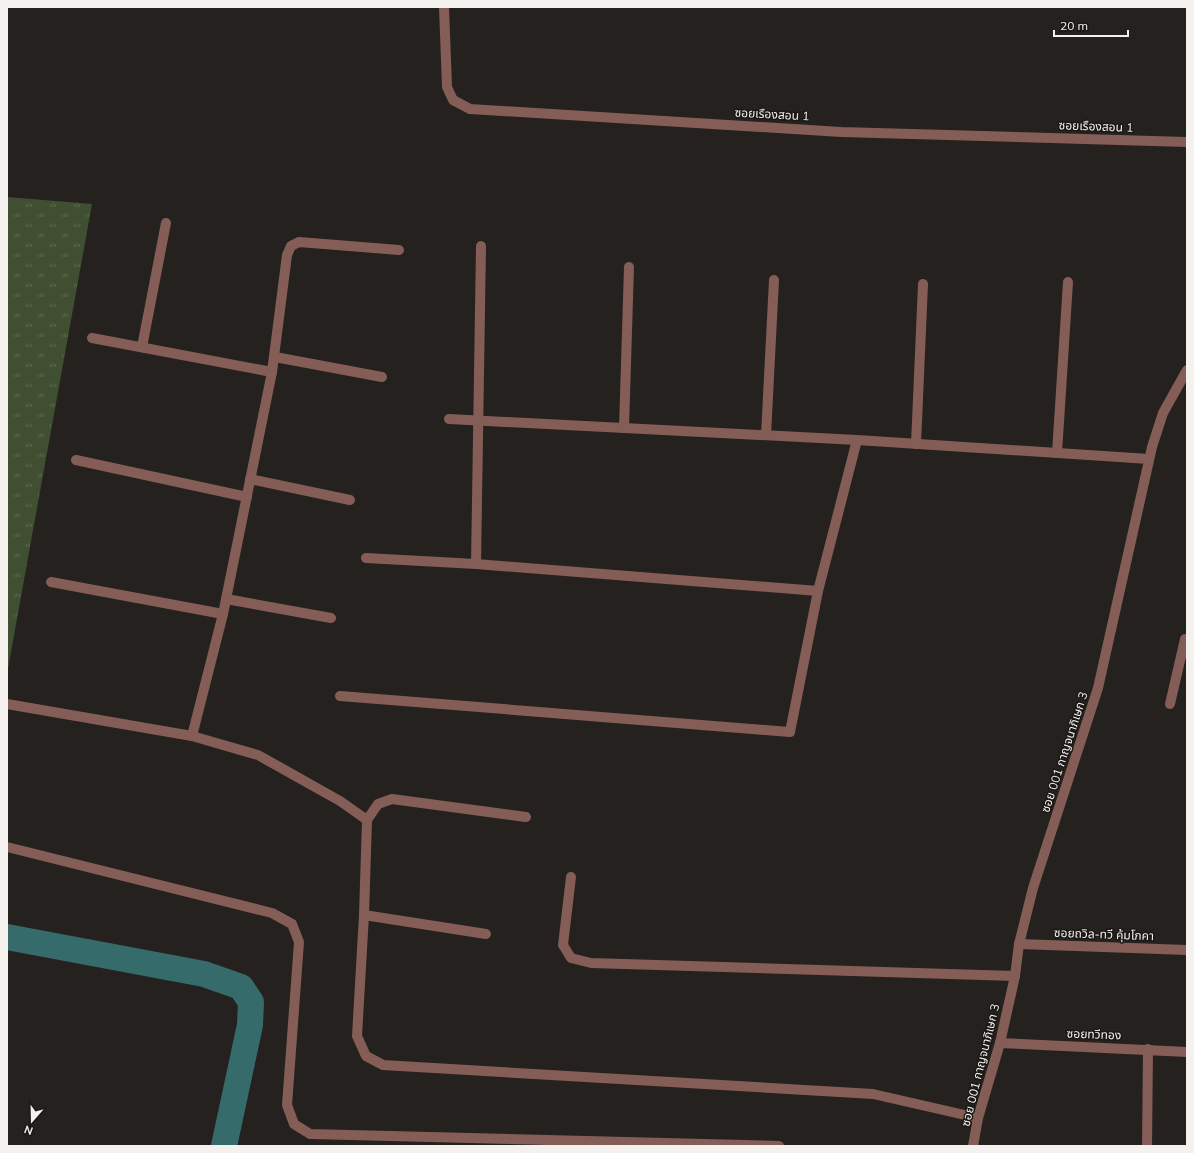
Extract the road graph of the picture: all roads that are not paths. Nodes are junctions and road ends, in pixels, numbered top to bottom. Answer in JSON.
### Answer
{"nodes":[{"id":1,"x":444,"y":7,"type":"edge"},
{"id":2,"x":1187,"y":142,"type":"edge"},
{"id":3,"x":166,"y":223,"type":"dead end"},
{"id":4,"x":481,"y":246,"type":"dead end"},
{"id":5,"x":399,"y":250,"type":"dead end"},
{"id":6,"x":629,"y":268,"type":"dead end"},
{"id":7,"x":774,"y":280,"type":"dead end"},
{"id":8,"x":1068,"y":282,"type":"dead end"},
{"id":9,"x":923,"y":284,"type":"dead end"},
{"id":10,"x":92,"y":338,"type":"dead end"},
{"id":11,"x":142,"y":347,"type":"junction"},
{"id":12,"x":275,"y":357,"type":"junction"},
{"id":13,"x":1187,"y":370,"type":"edge"},
{"id":14,"x":272,"y":372,"type":"junction"},
{"id":15,"x":382,"y":377,"type":"dead end"},
{"id":16,"x":449,"y":419,"type":"dead end"},
{"id":17,"x":478,"y":421,"type":"junction"},
{"id":18,"x":624,"y":428,"type":"junction"},
{"id":19,"x":766,"y":435,"type":"junction"},
{"id":20,"x":857,"y":440,"type":"junction"},
{"id":21,"x":916,"y":444,"type":"junction"},
{"id":22,"x":1057,"y":453,"type":"junction"},
{"id":23,"x":1149,"y":459,"type":"junction"},
{"id":24,"x":76,"y":460,"type":"dead end"},
{"id":25,"x":250,"y":479,"type":"junction"},
{"id":26,"x":247,"y":497,"type":"junction"},
{"id":27,"x":350,"y":500,"type":"dead end"},
{"id":28,"x":366,"y":558,"type":"dead end"},
{"id":29,"x":476,"y":564,"type":"junction"},
{"id":30,"x":51,"y":582,"type":"dead end"},
{"id":31,"x":818,"y":591,"type":"junction"},
{"id":32,"x":226,"y":599,"type":"junction"},
{"id":33,"x":223,"y":614,"type":"junction"},
{"id":34,"x":331,"y":618,"type":"dead end"},
{"id":35,"x":1185,"y":638,"type":"dead end"},
{"id":36,"x":340,"y":696,"type":"dead end"},
{"id":37,"x":7,"y":704,"type":"edge"},
{"id":38,"x":1170,"y":704,"type":"dead end"},
{"id":39,"x":192,"y":736,"type":"junction"},
{"id":40,"x":526,"y":817,"type":"dead end"},
{"id":41,"x":367,"y":820,"type":"junction"},
{"id":42,"x":7,"y":847,"type":"edge"},
{"id":43,"x":571,"y":877,"type":"dead end"},
{"id":44,"x":364,"y":915,"type":"junction"},
{"id":45,"x":486,"y":934,"type":"dead end"},
{"id":46,"x":1019,"y":944,"type":"junction"},
{"id":47,"x":1187,"y":950,"type":"edge"},
{"id":48,"x":1015,"y":976,"type":"junction"},
{"id":49,"x":1000,"y":1043,"type":"junction"},
{"id":50,"x":1148,"y":1049,"type":"junction"},
{"id":51,"x":1187,"y":1052,"type":"edge"},
{"id":52,"x":978,"y":1118,"type":"junction"},
{"id":53,"x":403,"y":1142,"type":"edge"},
{"id":54,"x":779,"y":1146,"type":"edge"},
{"id":55,"x":974,"y":1146,"type":"edge"},
{"id":56,"x":1147,"y":1146,"type":"edge"}],
"edges":[{"from":1,"to":2,"type":"street","name":"ซอยเรืองสอน 1"},
{"from":3,"to":11,"type":"street"},
{"from":4,"to":17,"type":"street"},
{"from":5,"to":12,"type":"street"},
{"from":6,"to":18,"type":"street"},
{"from":7,"to":19,"type":"street"},
{"from":8,"to":22,"type":"street"},
{"from":9,"to":21,"type":"street"},
{"from":10,"to":11,"type":"street"},
{"from":11,"to":14,"type":"street"},
{"from":12,"to":14,"type":"street"},
{"from":12,"to":15,"type":"street"},
{"from":13,"to":23,"type":"street","name":"ซอย 001 กาญจนาภิเษก 3"},
{"from":14,"to":25,"type":"street"},
{"from":16,"to":17,"type":"street"},
{"from":17,"to":18,"type":"street"},
{"from":17,"to":29,"type":"street"},
{"from":18,"to":19,"type":"street"},
{"from":19,"to":20,"type":"street"},
{"from":20,"to":21,"type":"street"},
{"from":20,"to":31,"type":"street"},
{"from":21,"to":22,"type":"street"},
{"from":22,"to":23,"type":"street"},
{"from":23,"to":46,"type":"street","name":"ซอย 001 กาญจนาภิเษก 3"},
{"from":24,"to":26,"type":"street"},
{"from":25,"to":26,"type":"street"},
{"from":25,"to":27,"type":"street"},
{"from":26,"to":32,"type":"street"},
{"from":28,"to":29,"type":"street"},
{"from":29,"to":31,"type":"street"},
{"from":30,"to":33,"type":"street"},
{"from":31,"to":36,"type":"street"},
{"from":32,"to":33,"type":"street"},
{"from":32,"to":34,"type":"street"},
{"from":33,"to":39,"type":"street"},
{"from":35,"to":38,"type":"street"},
{"from":37,"to":39,"type":"street"},
{"from":39,"to":41,"type":"street"},
{"from":40,"to":41,"type":"street"},
{"from":41,"to":44,"type":"street"},
{"from":42,"to":53,"type":"street"},
{"from":43,"to":48,"type":"street"},
{"from":44,"to":45,"type":"street"},
{"from":44,"to":52,"type":"street"},
{"from":46,"to":47,"type":"street","name":"ซอยถวิล-ทวี คุ้มโภคา"},
{"from":46,"to":48,"type":"street","name":"ซอย 001 กาญจนาภิเษก 3"},
{"from":48,"to":49,"type":"street","name":"ซอย 001 กาญจนาภิเษก 3"},
{"from":49,"to":50,"type":"street","name":"ซอยทวีทอง"},
{"from":49,"to":52,"type":"street","name":"ซอย 001 กาญจนาภิเษก 3"},
{"from":50,"to":51,"type":"street","name":"ซอยทวีทอง"},
{"from":50,"to":56,"type":"street"},
{"from":52,"to":55,"type":"street","name":"ซอย 001 กาญจนาภิเษก 3"},
{"from":53,"to":54,"type":"street"}]}
